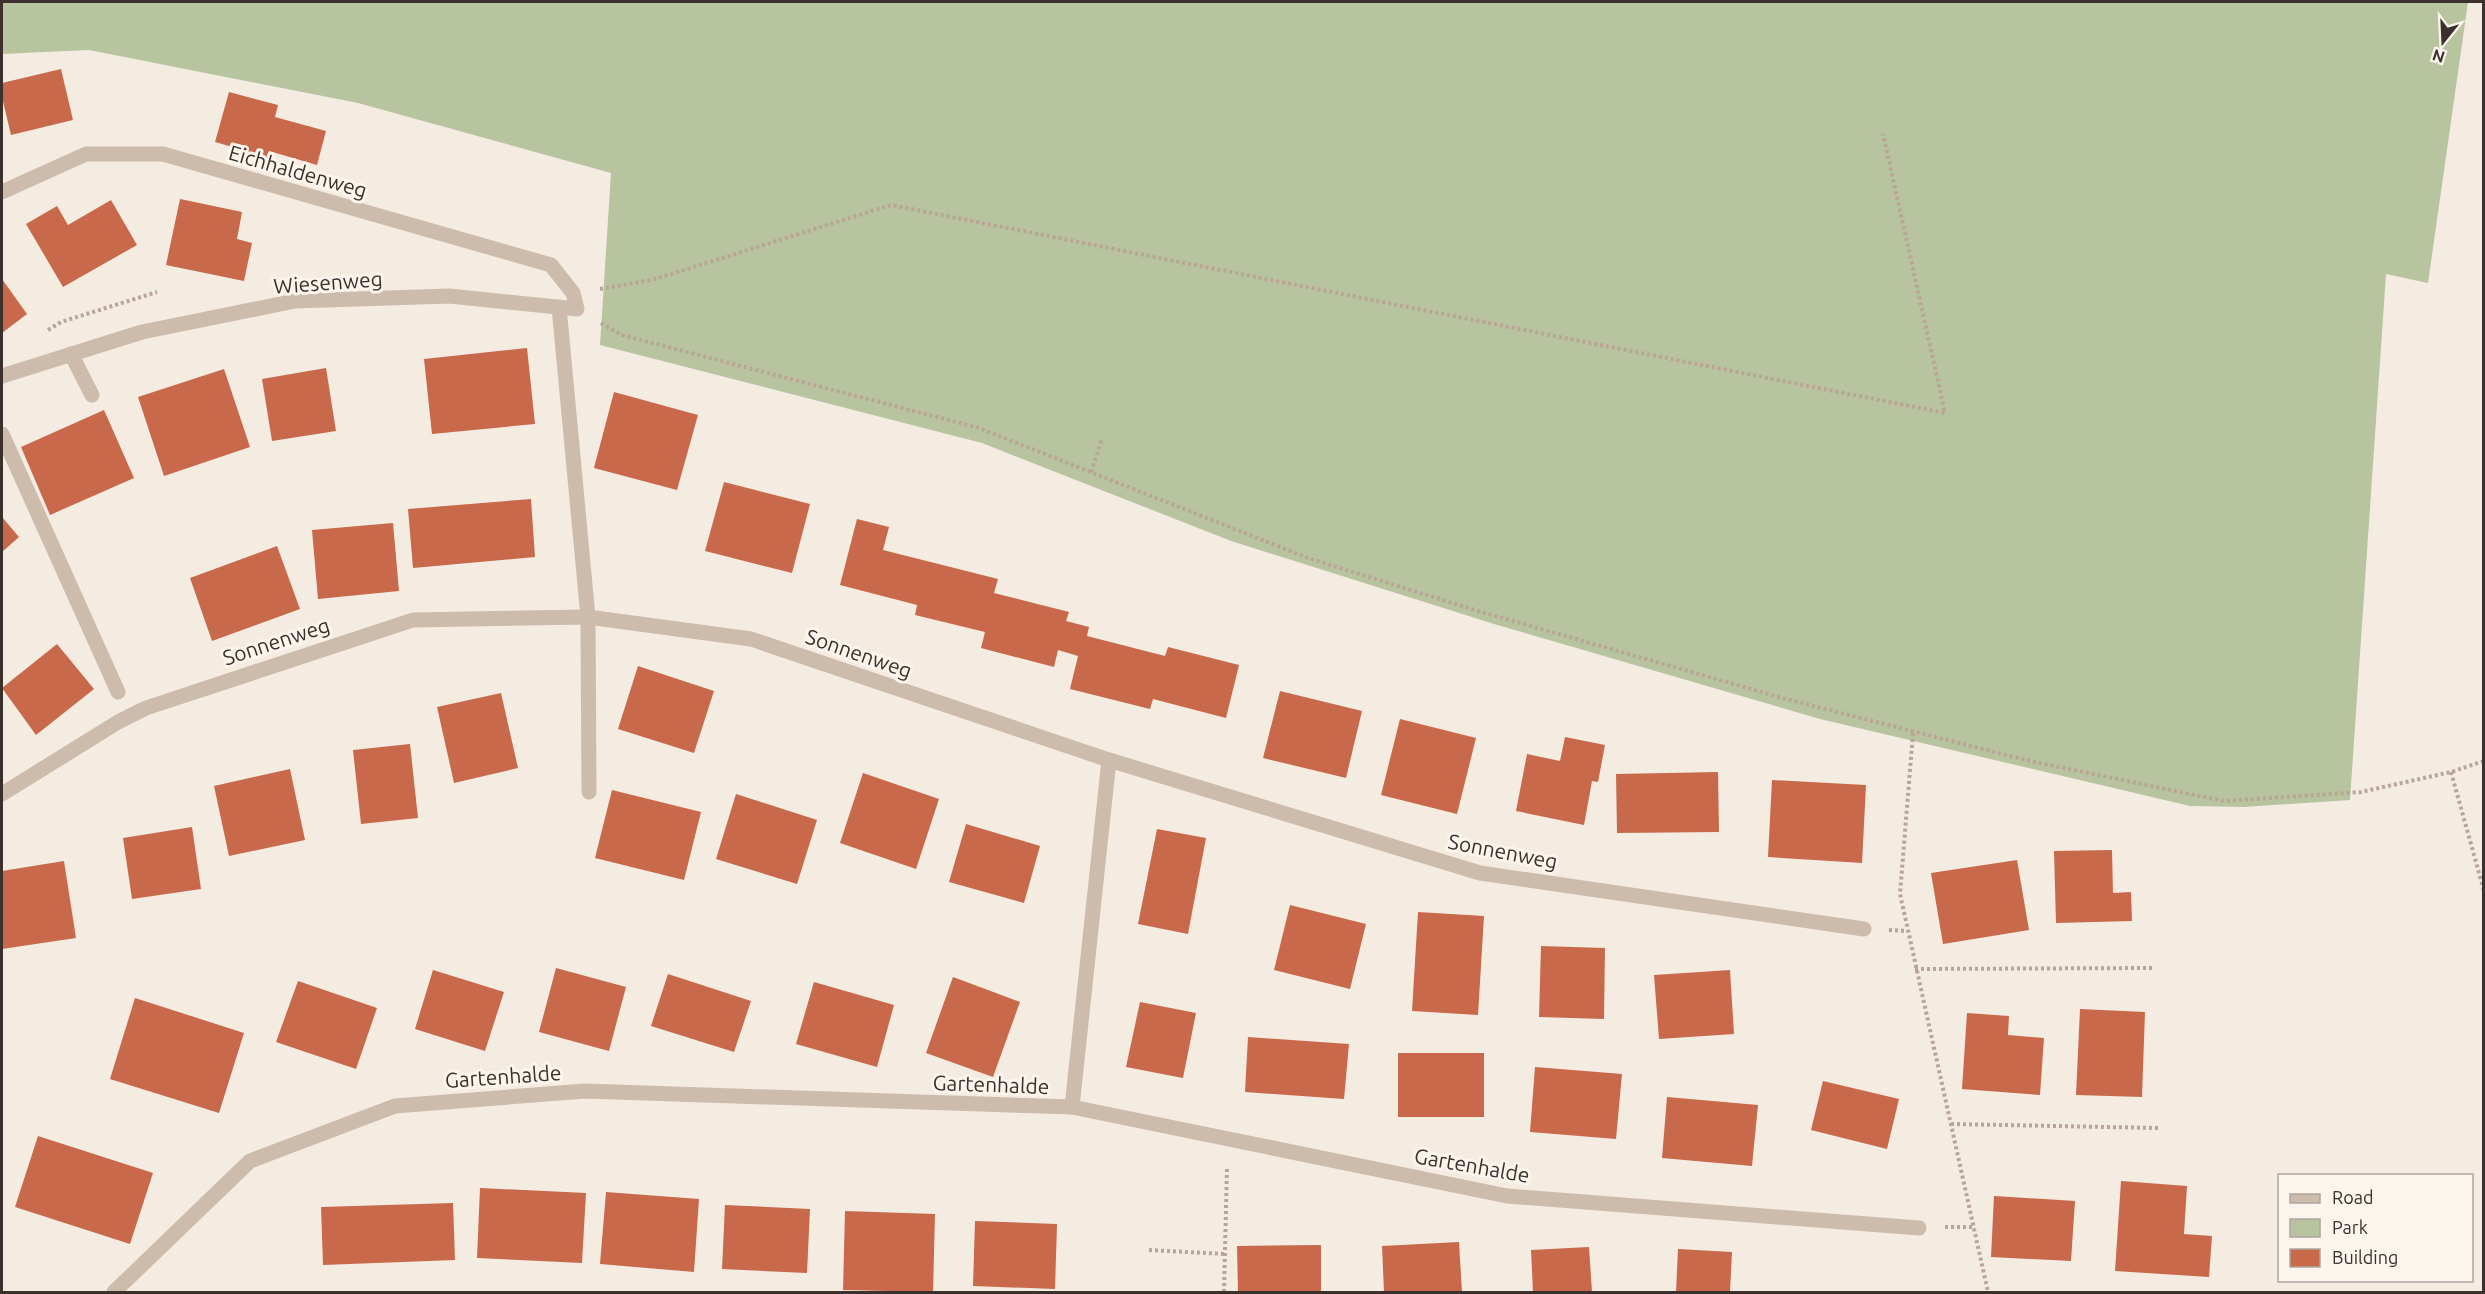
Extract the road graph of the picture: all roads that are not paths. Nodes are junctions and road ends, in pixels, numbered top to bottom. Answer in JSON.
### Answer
{"nodes":[{"id":1,"x":2,"y":192,"type":"edge"},
{"id":2,"x":559,"y":307,"type":"junction"},
{"id":3,"x":577,"y":309,"type":"joint"},
{"id":4,"x":71,"y":354,"type":"junction"},
{"id":5,"x":2,"y":376,"type":"edge"},
{"id":6,"x":92,"y":395,"type":"dead end"},
{"id":7,"x":2,"y":434,"type":"edge"},
{"id":8,"x":588,"y":617,"type":"junction"},
{"id":9,"x":118,"y":692,"type":"dead end"},
{"id":10,"x":1109,"y":760,"type":"junction"},
{"id":11,"x":589,"y":792,"type":"dead end"},
{"id":12,"x":2,"y":794,"type":"edge"},
{"id":13,"x":1864,"y":929,"type":"dead end"},
{"id":14,"x":1072,"y":1107,"type":"junction"},
{"id":15,"x":1919,"y":1228,"type":"dead end"},
{"id":16,"x":115,"y":1292,"type":"edge"}],
"edges":[{"from":1,"to":3,"type":"street","name":"Eichhaldenweg"},
{"from":2,"to":3,"type":"street","name":"Wiesenweg"},
{"from":2,"to":4,"type":"street","name":"Wiesenweg"},
{"from":2,"to":8,"type":"street"},
{"from":4,"to":5,"type":"street","name":"Wiesenweg"},
{"from":4,"to":6,"type":"street"},
{"from":7,"to":9,"type":"street"},
{"from":8,"to":10,"type":"street","name":"Sonnenweg"},
{"from":8,"to":11,"type":"street"},
{"from":8,"to":12,"type":"street","name":"Sonnenweg"},
{"from":10,"to":13,"type":"street","name":"Sonnenweg"},
{"from":10,"to":14,"type":"street"},
{"from":14,"to":15,"type":"street","name":"Gartenhalde"},
{"from":14,"to":16,"type":"street","name":"Gartenhalde"}]}
